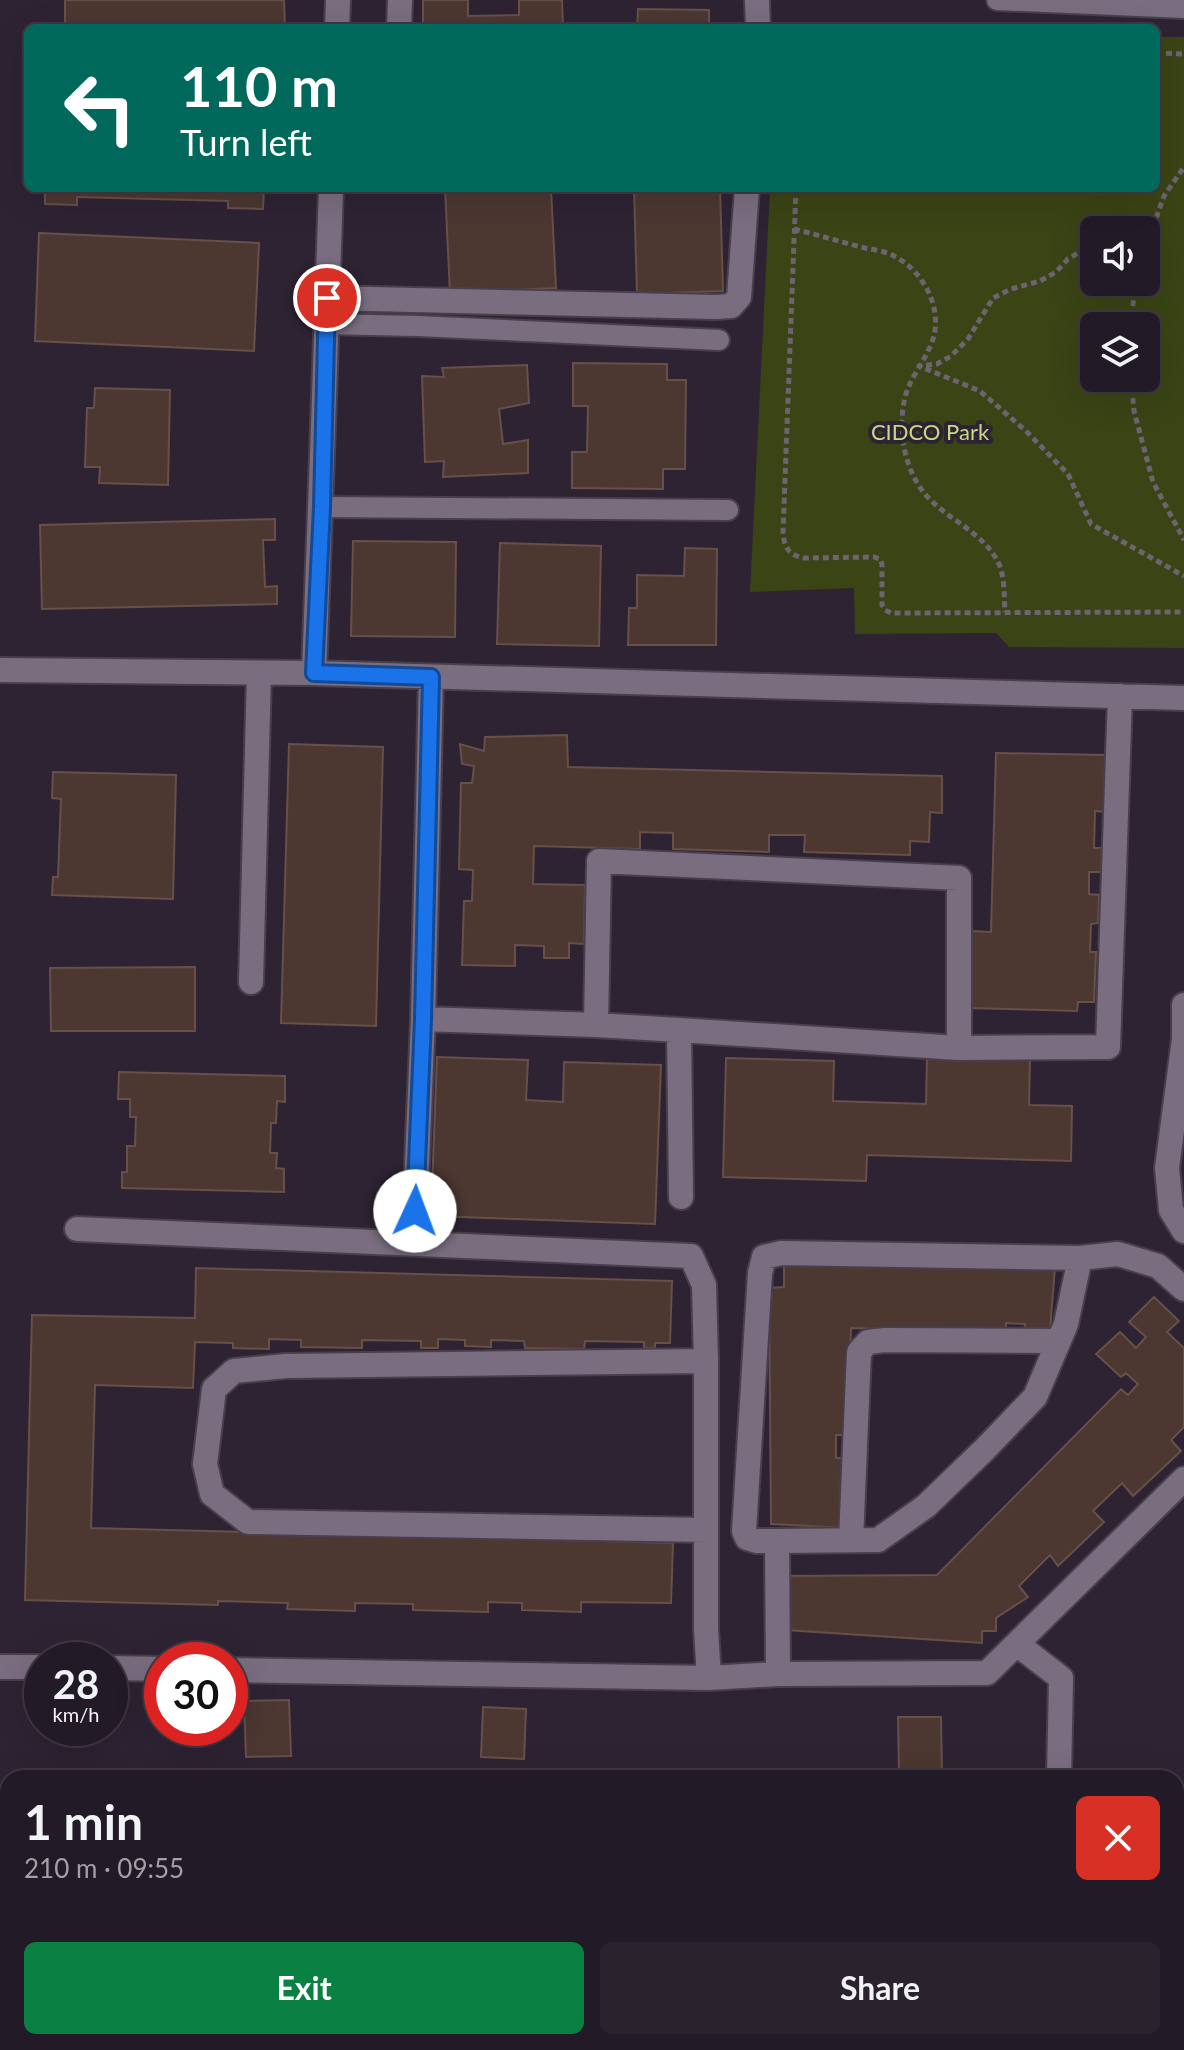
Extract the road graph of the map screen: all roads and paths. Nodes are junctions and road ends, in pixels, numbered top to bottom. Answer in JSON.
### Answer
{"nodes":[{"id":1,"x":338,"y":0,"type":"edge"},
{"id":2,"x":400,"y":0,"type":"edge"},
{"id":3,"x":757,"y":0,"type":"edge"},
{"id":4,"x":997,"y":0,"type":"edge"},
{"id":5,"x":1116,"y":3,"type":"edge"},
{"id":6,"x":1184,"y":8,"type":"edge"},
{"id":7,"x":337,"y":24,"type":"edge"},
{"id":8,"x":399,"y":24,"type":"edge"},
{"id":9,"x":758,"y":24,"type":"edge"},
{"id":10,"x":1160,"y":53,"type":"edge"},
{"id":11,"x":1184,"y":54,"type":"edge"},
{"id":12,"x":1184,"y":167,"type":"edge"},
{"id":13,"x":331,"y":192,"type":"edge"},
{"id":14,"x":747,"y":192,"type":"edge"},
{"id":15,"x":796,"y":192,"type":"edge"},
{"id":16,"x":1157,"y":216,"type":"edge"},
{"id":17,"x":794,"y":229,"type":"junction"},
{"id":18,"x":1080,"y":252,"type":"edge"},
{"id":19,"x":327,"y":298,"type":"junction"},
{"id":20,"x":325,"y":324,"type":"junction"},
{"id":21,"x":719,"y":340,"type":"dead end"},
{"id":22,"x":919,"y":366,"type":"junction"},
{"id":23,"x":1132,"y":392,"type":"edge"},
{"id":24,"x":322,"y":507,"type":"junction"},
{"id":25,"x":728,"y":510,"type":"dead end"},
{"id":26,"x":1184,"y":540,"type":"edge"},
{"id":27,"x":1184,"y":576,"type":"edge"},
{"id":28,"x":1005,"y":612,"type":"junction"},
{"id":29,"x":1184,"y":612,"type":"edge"},
{"id":30,"x":0,"y":670,"type":"edge"},
{"id":31,"x":259,"y":673,"type":"junction"},
{"id":32,"x":314,"y":673,"type":"junction"},
{"id":33,"x":431,"y":677,"type":"junction"},
{"id":34,"x":1120,"y":696,"type":"junction"},
{"id":35,"x":1184,"y":698,"type":"edge"},
{"id":36,"x":251,"y":982,"type":"dead end"},
{"id":37,"x":1184,"y":1005,"type":"edge"},
{"id":38,"x":423,"y":1019,"type":"junction"},
{"id":39,"x":596,"y":1025,"type":"junction"},
{"id":40,"x":679,"y":1030,"type":"junction"},
{"id":41,"x":1184,"y":1040,"type":"edge"},
{"id":42,"x":959,"y":1048,"type":"junction"},
{"id":43,"x":681,"y":1197,"type":"dead end"},
{"id":44,"x":415,"y":1211,"type":"dead end"},
{"id":45,"x":77,"y":1229,"type":"dead end"},
{"id":46,"x":1184,"y":1231,"type":"edge"},
{"id":47,"x":1080,"y":1258,"type":"junction"},
{"id":48,"x":1184,"y":1289,"type":"edge"},
{"id":49,"x":1058,"y":1341,"type":"junction"},
{"id":50,"x":706,"y":1361,"type":"junction"},
{"id":51,"x":1184,"y":1479,"type":"edge"},
{"id":52,"x":706,"y":1530,"type":"junction"},
{"id":53,"x":851,"y":1540,"type":"junction"},
{"id":54,"x":777,"y":1541,"type":"junction"},
{"id":55,"x":1017,"y":1644,"type":"junction"},
{"id":56,"x":0,"y":1667,"type":"edge"},
{"id":57,"x":24,"y":1667,"type":"edge"},
{"id":58,"x":248,"y":1670,"type":"edge"},
{"id":59,"x":778,"y":1674,"type":"junction"},
{"id":60,"x":709,"y":1678,"type":"junction"},
{"id":61,"x":1059,"y":1770,"type":"edge"}],
"edges":[{"from":1,"to":7,"type":"street"},
{"from":2,"to":8,"type":"street"},
{"from":3,"to":9,"type":"street"},
{"from":4,"to":5,"type":"lane"},
{"from":5,"to":6,"type":"lane"},
{"from":10,"to":11,"type":"path"},
{"from":12,"to":16,"type":"path"},
{"from":13,"to":19,"type":"street"},
{"from":14,"to":19,"type":"street"},
{"from":15,"to":17,"type":"path"},
{"from":17,"to":22,"type":"path"},
{"from":17,"to":28,"type":"path"},
{"from":18,"to":22,"type":"path"},
{"from":19,"to":20,"type":"street"},
{"from":20,"to":21,"type":"lane"},
{"from":20,"to":24,"type":"street"},
{"from":22,"to":27,"type":"path"},
{"from":22,"to":28,"type":"path"},
{"from":23,"to":26,"type":"path"},
{"from":24,"to":25,"type":"lane"},
{"from":24,"to":32,"type":"street"},
{"from":28,"to":29,"type":"path"},
{"from":30,"to":31,"type":"street"},
{"from":31,"to":32,"type":"street"},
{"from":31,"to":36,"type":"street"},
{"from":32,"to":33,"type":"street"},
{"from":33,"to":34,"type":"street"},
{"from":33,"to":38,"type":"street"},
{"from":34,"to":35,"type":"street"},
{"from":34,"to":42,"type":"street"},
{"from":37,"to":41,"type":"street"},
{"from":38,"to":39,"type":"street"},
{"from":38,"to":44,"type":"street"},
{"from":39,"to":40,"type":"street"},
{"from":39,"to":42,"type":"street"},
{"from":40,"to":42,"type":"street"},
{"from":40,"to":43,"type":"street"},
{"from":41,"to":46,"type":"street"},
{"from":45,"to":50,"type":"street"},
{"from":47,"to":48,"type":"street"},
{"from":47,"to":49,"type":"street"},
{"from":47,"to":54,"type":"street"},
{"from":49,"to":53,"type":"street"},
{"from":49,"to":53,"type":"street"},
{"from":50,"to":52,"type":"street"},
{"from":50,"to":52,"type":"street"},
{"from":51,"to":55,"type":"street"},
{"from":52,"to":60,"type":"street"},
{"from":53,"to":54,"type":"street"},
{"from":54,"to":59,"type":"street"},
{"from":55,"to":59,"type":"street"},
{"from":55,"to":61,"type":"street"},
{"from":56,"to":57,"type":"street"},
{"from":58,"to":60,"type":"street"},
{"from":59,"to":60,"type":"street"}]}
